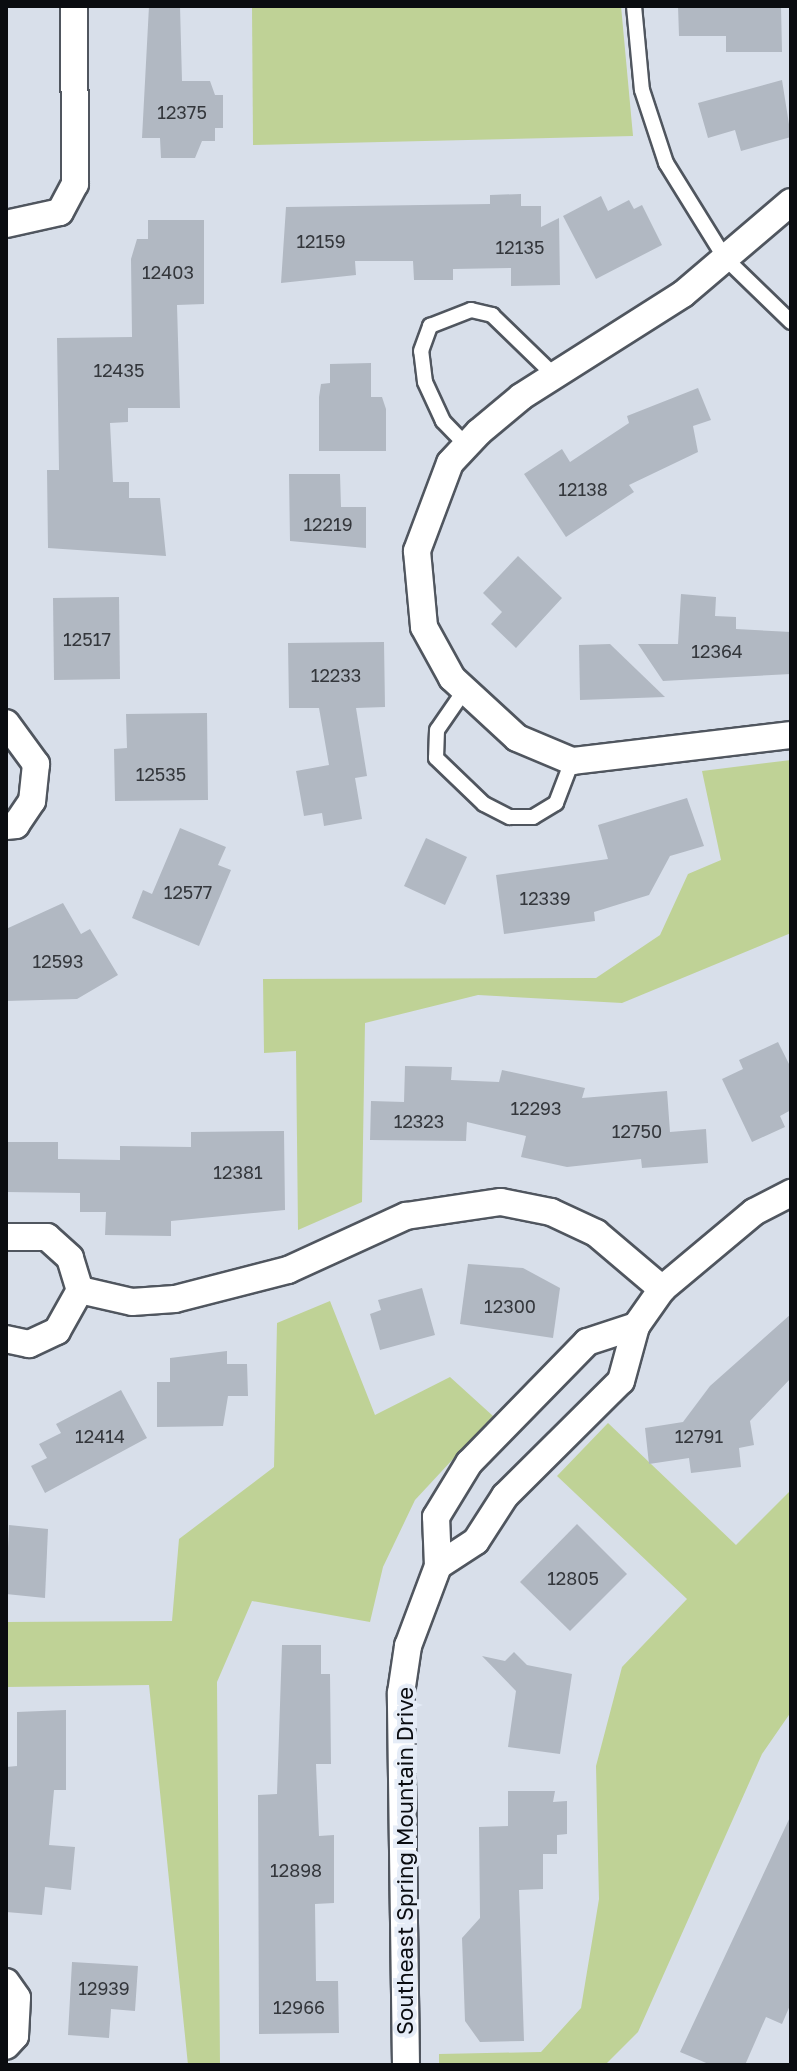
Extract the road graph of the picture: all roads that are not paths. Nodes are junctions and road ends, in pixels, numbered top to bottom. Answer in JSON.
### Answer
{"nodes":[{"id":1,"x":74,"y":6,"type":"edge"},
{"id":2,"x":634,"y":6,"type":"edge"},
{"id":3,"x":791,"y":202,"type":"edge"},
{"id":4,"x":6,"y":224,"type":"edge"},
{"id":5,"x":725,"y":258,"type":"junction"},
{"id":6,"x":791,"y":322,"type":"edge"},
{"id":7,"x":555,"y":376,"type":"junction"},
{"id":8,"x":467,"y":446,"type":"junction"},
{"id":9,"x":464,"y":691,"type":"junction"},
{"id":10,"x":6,"y":723,"type":"edge"},
{"id":11,"x":791,"y":735,"type":"edge"},
{"id":12,"x":572,"y":761,"type":"junction"},
{"id":13,"x":6,"y":826,"type":"edge"},
{"id":14,"x":791,"y":1193,"type":"edge"},
{"id":15,"x":6,"y":1237,"type":"edge"},
{"id":16,"x":662,"y":1289,"type":"junction"},
{"id":17,"x":80,"y":1290,"type":"junction"},
{"id":18,"x":636,"y":1326,"type":"junction"},
{"id":19,"x":6,"y":1339,"type":"edge"},
{"id":20,"x":438,"y":1566,"type":"junction"},
{"id":21,"x":6,"y":1982,"type":"edge"},
{"id":22,"x":6,"y":2046,"type":"edge"},
{"id":23,"x":406,"y":2065,"type":"edge"}],
"edges":[{"from":1,"to":4,"type":"street"},
{"from":2,"to":5,"type":"lane"},
{"from":3,"to":5,"type":"street"},
{"from":5,"to":6,"type":"lane"},
{"from":5,"to":7,"type":"street"},
{"from":7,"to":8,"type":"street"},
{"from":7,"to":8,"type":"lane"},
{"from":8,"to":9,"type":"street"},
{"from":9,"to":12,"type":"street"},
{"from":9,"to":12,"type":"lane"},
{"from":10,"to":13,"type":"street"},
{"from":11,"to":12,"type":"street"},
{"from":14,"to":16,"type":"street"},
{"from":15,"to":17,"type":"street"},
{"from":16,"to":17,"type":"street"},
{"from":16,"to":18,"type":"street"},
{"from":17,"to":19,"type":"street"},
{"from":18,"to":20,"type":"street"},
{"from":18,"to":20,"type":"street","name":"Southeast Spring Mountain Drive"},
{"from":20,"to":23,"type":"street","name":"Southeast Spring Mountain Drive"},
{"from":21,"to":22,"type":"street"}]}
